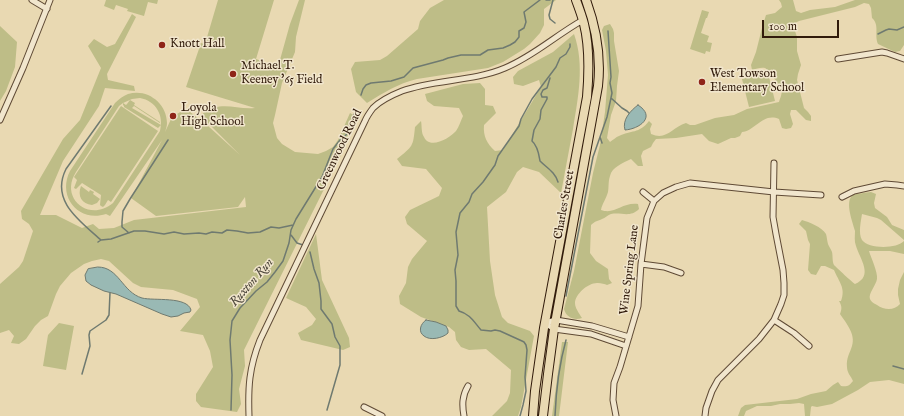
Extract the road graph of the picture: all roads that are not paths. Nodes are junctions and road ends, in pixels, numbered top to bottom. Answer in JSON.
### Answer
{"nodes":[{"id":1,"x":32,"y":0,"type":"edge"},
{"id":2,"x":50,"y":0,"type":"edge"},
{"id":3,"x":576,"y":0,"type":"edge"},
{"id":4,"x":586,"y":0,"type":"edge"},
{"id":5,"x":47,"y":8,"type":"junction"},
{"id":6,"x":583,"y":20,"type":"junction"},
{"id":7,"x":838,"y":59,"type":"dead end"},
{"id":8,"x":904,"y":59,"type":"edge"},
{"id":9,"x":0,"y":120,"type":"edge"},
{"id":10,"x":774,"y":163,"type":"dead end"},
{"id":11,"x":904,"y":186,"type":"edge"},
{"id":12,"x":643,"y":192,"type":"dead end"},
{"id":13,"x":774,"y":192,"type":"junction"},
{"id":14,"x":821,"y":195,"type":"dead end"},
{"id":15,"x":842,"y":197,"type":"dead end"},
{"id":16,"x":654,"y":201,"type":"junction"},
{"id":17,"x":641,"y":264,"type":"junction"},
{"id":18,"x":681,"y":273,"type":"dead end"},
{"id":19,"x":774,"y":320,"type":"junction"},
{"id":20,"x":545,"y":323,"type":"junction"},
{"id":21,"x":555,"y":324,"type":"junction"},
{"id":22,"x":629,"y":337,"type":"junction"},
{"id":23,"x":626,"y":346,"type":"junction"},
{"id":24,"x":809,"y":346,"type":"dead end"},
{"id":25,"x":468,"y":386,"type":"dead end"},
{"id":26,"x":364,"y":407,"type":"dead end"},
{"id":27,"x":249,"y":416,"type":"edge"},
{"id":28,"x":382,"y":416,"type":"edge"},
{"id":29,"x":464,"y":416,"type":"edge"},
{"id":30,"x":533,"y":416,"type":"edge"},
{"id":31,"x":543,"y":416,"type":"edge"},
{"id":32,"x":616,"y":416,"type":"edge"},
{"id":33,"x":705,"y":416,"type":"edge"}],
"edges":[{"from":1,"to":5,"type":"street"},
{"from":2,"to":5,"type":"street"},
{"from":3,"to":6,"type":"main road","name":"Charles Street"},
{"from":4,"to":21,"type":"main road","name":"Charles Street"},
{"from":5,"to":9,"type":"street"},
{"from":6,"to":20,"type":"main road","name":"Charles Street"},
{"from":6,"to":27,"type":"street","name":"Greenwood Road"},
{"from":7,"to":8,"type":"street"},
{"from":10,"to":13,"type":"street"},
{"from":11,"to":15,"type":"street"},
{"from":12,"to":16,"type":"street"},
{"from":13,"to":14,"type":"street"},
{"from":13,"to":16,"type":"street"},
{"from":13,"to":19,"type":"street"},
{"from":16,"to":17,"type":"street","name":"Wine Spring Lane"},
{"from":17,"to":18,"type":"street"},
{"from":17,"to":22,"type":"street","name":"Wine Spring Lane"},
{"from":19,"to":24,"type":"street"},
{"from":19,"to":33,"type":"street"},
{"from":20,"to":21,"type":"street"},
{"from":20,"to":21,"type":"street"},
{"from":20,"to":30,"type":"main road","name":"Charles Street"},
{"from":21,"to":22,"type":"street"},
{"from":21,"to":23,"type":"street"},
{"from":21,"to":31,"type":"main road","name":"Charles Street"},
{"from":22,"to":23,"type":"street","name":"Wine Spring Lane"},
{"from":23,"to":32,"type":"street","name":"Wine Spring Lane"},
{"from":25,"to":29,"type":"street"},
{"from":26,"to":28,"type":"street"}]}
